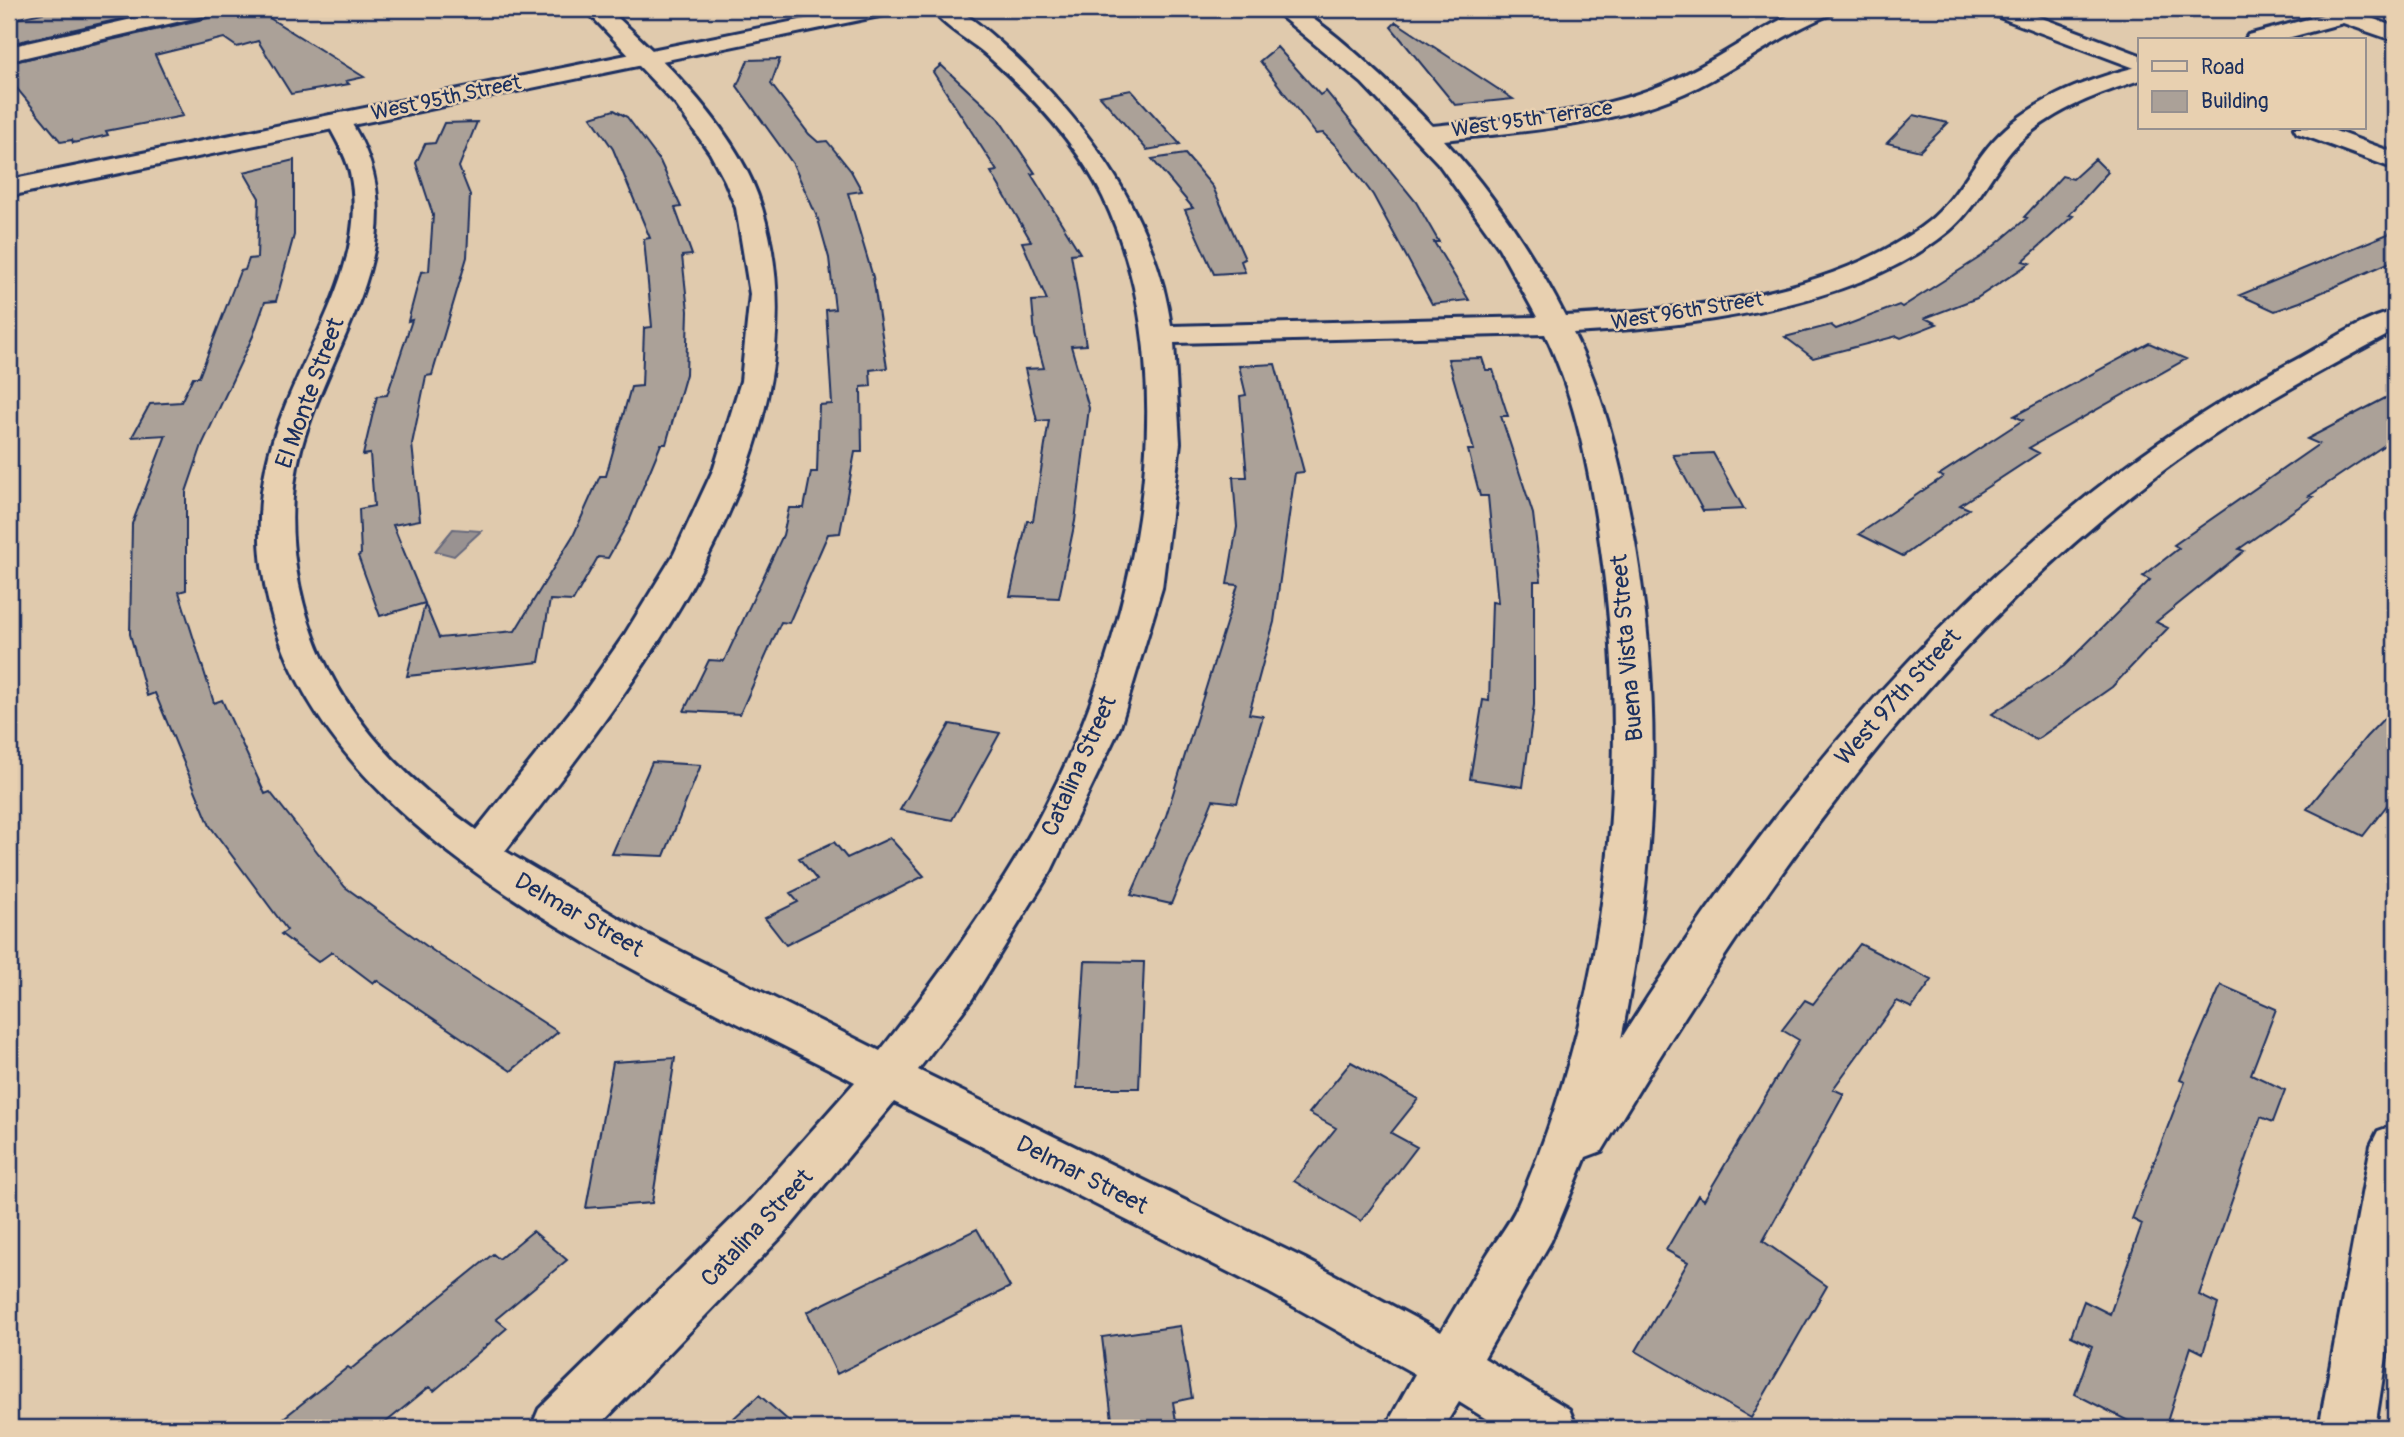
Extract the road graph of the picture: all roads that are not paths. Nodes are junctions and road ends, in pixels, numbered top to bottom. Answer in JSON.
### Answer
{"nodes":[{"id":1,"x":203,"y":9,"type":"edge"},
{"id":2,"x":596,"y":9,"type":"edge"},
{"id":3,"x":884,"y":9,"type":"edge"},
{"id":4,"x":943,"y":9,"type":"edge"},
{"id":5,"x":1283,"y":9,"type":"edge"},
{"id":6,"x":1823,"y":9,"type":"edge"},
{"id":7,"x":1999,"y":9,"type":"edge"},
{"id":8,"x":2368,"y":9,"type":"edge"},
{"id":9,"x":2345,"y":16,"type":"junction"},
{"id":10,"x":2395,"y":34,"type":"edge"},
{"id":11,"x":2263,"y":38,"type":"edge"},
{"id":12,"x":9,"y":54,"type":"edge"},
{"id":13,"x":643,"y":58,"type":"junction"},
{"id":14,"x":2138,"y":62,"type":"edge"},
{"id":15,"x":2138,"y":74,"type":"edge"},
{"id":16,"x":338,"y":120,"type":"junction"},
{"id":17,"x":2311,"y":130,"type":"edge"},
{"id":18,"x":1427,"y":134,"type":"junction"},
{"id":19,"x":2395,"y":162,"type":"edge"},
{"id":20,"x":9,"y":188,"type":"edge"},
{"id":21,"x":2395,"y":320,"type":"edge"},
{"id":22,"x":1555,"y":326,"type":"junction"},
{"id":23,"x":1158,"y":335,"type":"junction"},
{"id":24,"x":480,"y":854,"type":"junction"},
{"id":25,"x":886,"y":1076,"type":"junction"},
{"id":26,"x":2395,"y":1145,"type":"edge"},
{"id":27,"x":1541,"y":1212,"type":"junction"},
{"id":28,"x":1450,"y":1366,"type":"junction"},
{"id":29,"x":559,"y":1428,"type":"edge"},
{"id":30,"x":1413,"y":1428,"type":"edge"},
{"id":31,"x":1549,"y":1428,"type":"edge"},
{"id":32,"x":2347,"y":1428,"type":"edge"}],
"edges":[{"from":1,"to":12,"type":"street"},
{"from":2,"to":13,"type":"street"},
{"from":3,"to":13,"type":"street","name":"West 95th Street"},
{"from":4,"to":23,"type":"street","name":"Catalina Street"},
{"from":5,"to":18,"type":"street","name":"Buena Vista Street"},
{"from":6,"to":18,"type":"street","name":"West 95th Terrace"},
{"from":7,"to":14,"type":"street"},
{"from":8,"to":9,"type":"street"},
{"from":9,"to":10,"type":"street"},
{"from":9,"to":11,"type":"street"},
{"from":13,"to":16,"type":"street","name":"West 95th Street"},
{"from":13,"to":24,"type":"street"},
{"from":15,"to":22,"type":"street","name":"West 96th Street"},
{"from":16,"to":20,"type":"street","name":"West 95th Street"},
{"from":16,"to":24,"type":"street","name":"El Monte Street"},
{"from":17,"to":19,"type":"street"},
{"from":18,"to":22,"type":"street","name":"Buena Vista Street"},
{"from":21,"to":27,"type":"street","name":"West 97th Street"},
{"from":22,"to":23,"type":"street","name":"West 96th Street"},
{"from":22,"to":27,"type":"street","name":"Buena Vista Street"},
{"from":23,"to":25,"type":"street","name":"Catalina Street"},
{"from":24,"to":25,"type":"street","name":"Delmar Street"},
{"from":25,"to":28,"type":"street","name":"Delmar Street"},
{"from":25,"to":29,"type":"street","name":"Catalina Street"},
{"from":26,"to":32,"type":"street"},
{"from":27,"to":28,"type":"street","name":"Buena Vista Street"},
{"from":28,"to":30,"type":"street"},
{"from":28,"to":31,"type":"street","name":"Delmar Street"}]}
